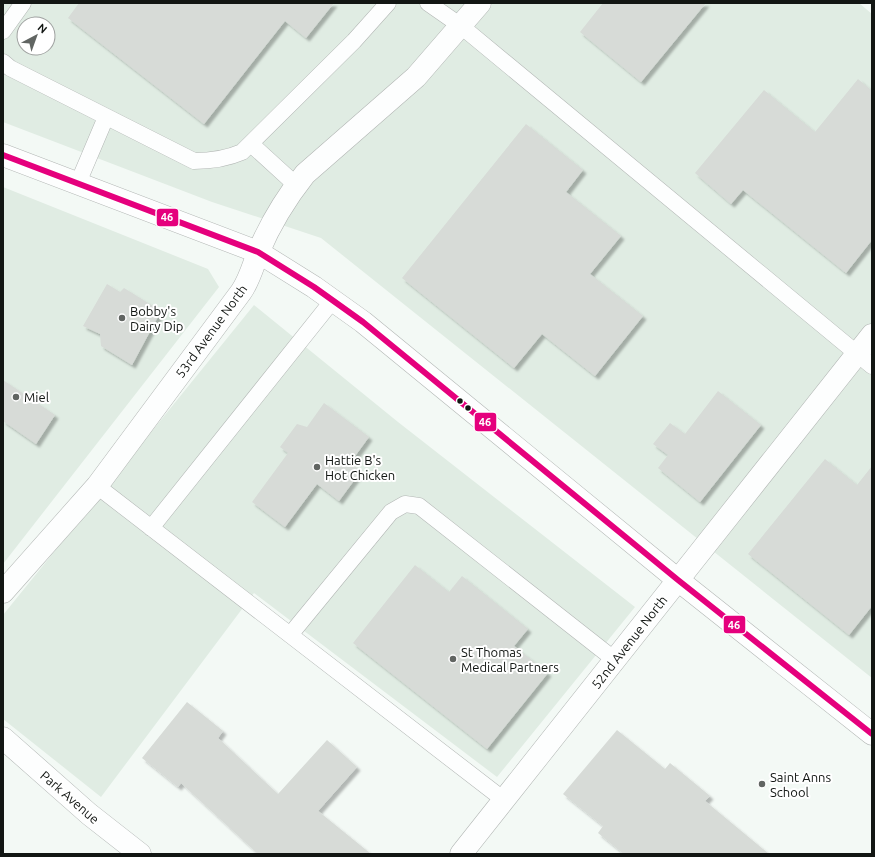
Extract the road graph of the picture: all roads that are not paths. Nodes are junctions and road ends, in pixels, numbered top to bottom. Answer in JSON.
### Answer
{"nodes":[{"id":1,"x":23,"y":3,"type":"edge"},
{"id":2,"x":388,"y":3,"type":"edge"},
{"id":3,"x":428,"y":3,"type":"edge"},
{"id":4,"x":480,"y":3,"type":"edge"},
{"id":5,"x":461,"y":26,"type":"junction"},
{"id":6,"x":3,"y":31,"type":"edge"},
{"id":7,"x":3,"y":62,"type":"edge"},
{"id":8,"x":106,"y":117,"type":"junction"},
{"id":9,"x":251,"y":144,"type":"junction"},
{"id":10,"x":3,"y":155,"type":"edge"},
{"id":11,"x":78,"y":183,"type":"junction"},
{"id":12,"x":296,"y":185,"type":"junction"},
{"id":13,"x":258,"y":252,"type":"junction"},
{"id":14,"x":334,"y":300,"type":"junction"},
{"id":15,"x":872,"y":335,"type":"edge"},
{"id":16,"x":864,"y":360,"type":"edge"},
{"id":17,"x":96,"y":486,"type":"junction"},
{"id":18,"x":151,"y":528,"type":"junction"},
{"id":19,"x":678,"y":580,"type":"junction"},
{"id":20,"x":3,"y":592,"type":"edge"},
{"id":21,"x":290,"y":635,"type":"junction"},
{"id":22,"x":615,"y":660,"type":"junction"},
{"id":23,"x":872,"y":734,"type":"edge"},
{"id":24,"x":3,"y":738,"type":"edge"},
{"id":25,"x":504,"y":800,"type":"junction"},
{"id":26,"x":140,"y":854,"type":"edge"},
{"id":27,"x":461,"y":854,"type":"edge"}],
"edges":[{"from":1,"to":6,"type":"lane"},
{"from":2,"to":9,"type":"lane"},
{"from":3,"to":5,"type":"lane"},
{"from":4,"to":5,"type":"street","name":"53rd Avenue North"},
{"from":5,"to":12,"type":"street","name":"53rd Avenue North"},
{"from":5,"to":16,"type":"lane"},
{"from":7,"to":8,"type":"lane"},
{"from":8,"to":9,"type":"lane"},
{"from":8,"to":11,"type":"lane"},
{"from":9,"to":12,"type":"lane"},
{"from":10,"to":11,"type":"street"},
{"from":11,"to":13,"type":"street"},
{"from":12,"to":13,"type":"street","name":"53rd Avenue North"},
{"from":13,"to":14,"type":"street"},
{"from":13,"to":17,"type":"street","name":"53rd Avenue North"},
{"from":14,"to":18,"type":"lane"},
{"from":14,"to":19,"type":"street"},
{"from":15,"to":16,"type":"street","name":"52nd Avenue North"},
{"from":16,"to":19,"type":"street","name":"52nd Avenue North"},
{"from":17,"to":18,"type":"lane"},
{"from":17,"to":20,"type":"street","name":"53rd Avenue North"},
{"from":18,"to":21,"type":"lane"},
{"from":19,"to":22,"type":"street","name":"52nd Avenue North"},
{"from":19,"to":23,"type":"street"},
{"from":21,"to":22,"type":"lane"},
{"from":21,"to":25,"type":"lane"},
{"from":22,"to":25,"type":"street","name":"52nd Avenue North"},
{"from":24,"to":26,"type":"street","name":"Park Avenue"},
{"from":25,"to":27,"type":"street","name":"52nd Avenue North"}]}
